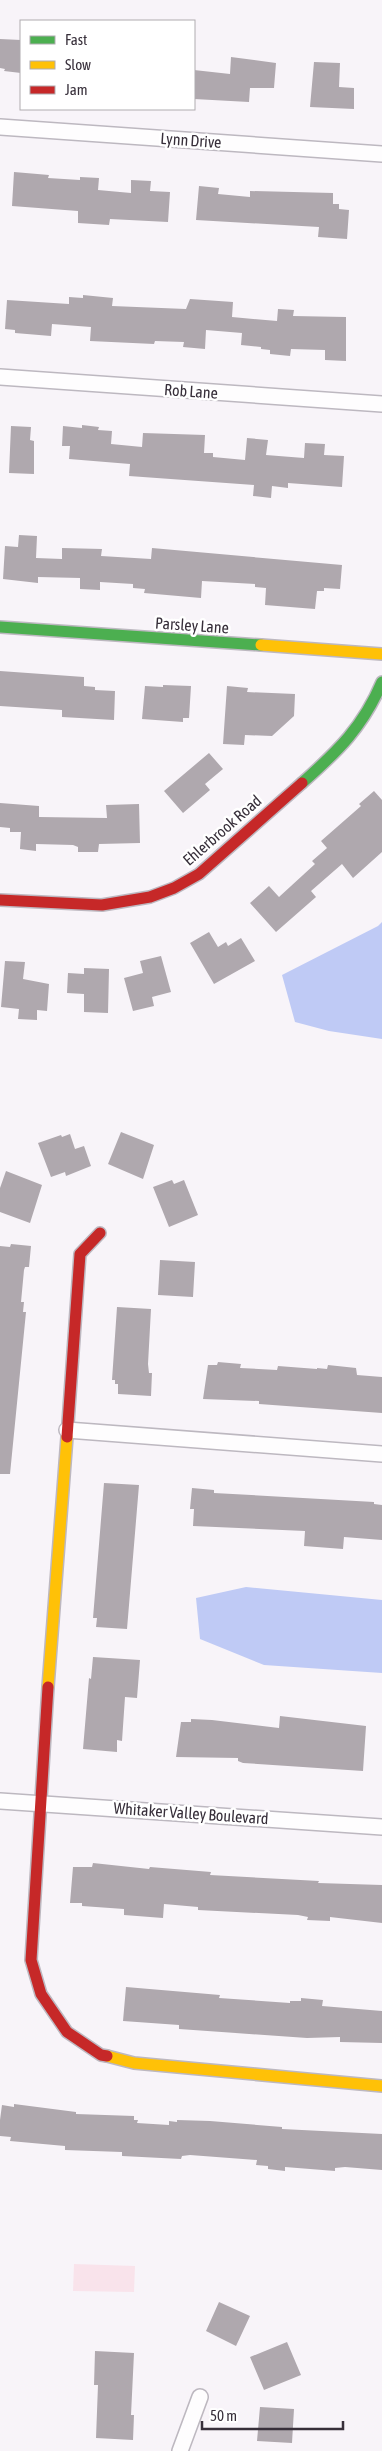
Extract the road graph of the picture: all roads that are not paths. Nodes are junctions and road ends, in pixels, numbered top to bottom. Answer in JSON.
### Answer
{"nodes":[{"id":1,"x":0,"y":127,"type":"edge"},
{"id":2,"x":382,"y":154,"type":"edge"},
{"id":3,"x":0,"y":377,"type":"edge"},
{"id":4,"x":382,"y":404,"type":"edge"},
{"id":5,"x":0,"y":627,"type":"edge"},
{"id":6,"x":382,"y":654,"type":"edge"},
{"id":7,"x":382,"y":682,"type":"edge"},
{"id":8,"x":0,"y":900,"type":"edge"},
{"id":9,"x":100,"y":1233,"type":"dead end"},
{"id":10,"x":67,"y":1430,"type":"junction"},
{"id":11,"x":382,"y":1454,"type":"edge"},
{"id":12,"x":0,"y":1801,"type":"edge"},
{"id":13,"x":40,"y":1803,"type":"junction"},
{"id":14,"x":382,"y":1827,"type":"edge"},
{"id":15,"x":382,"y":2086,"type":"edge"},
{"id":16,"x":200,"y":2397,"type":"dead end"},
{"id":17,"x":180,"y":2451,"type":"edge"}],
"edges":[{"from":1,"to":2,"type":"street","name":"Lynn Drive"},
{"from":3,"to":4,"type":"street","name":"Rob Lane"},
{"from":5,"to":6,"type":"street","name":"Parsley Lane"},
{"from":7,"to":8,"type":"street","name":"Ehlerbrook Road"},
{"from":9,"to":10,"type":"street"},
{"from":10,"to":11,"type":"street"},
{"from":10,"to":13,"type":"street"},
{"from":12,"to":13,"type":"street","name":"Whitaker Valley Boulevard"},
{"from":13,"to":14,"type":"street","name":"Whitaker Valley Boulevard"},
{"from":13,"to":15,"type":"street"},
{"from":16,"to":17,"type":"street"}]}
